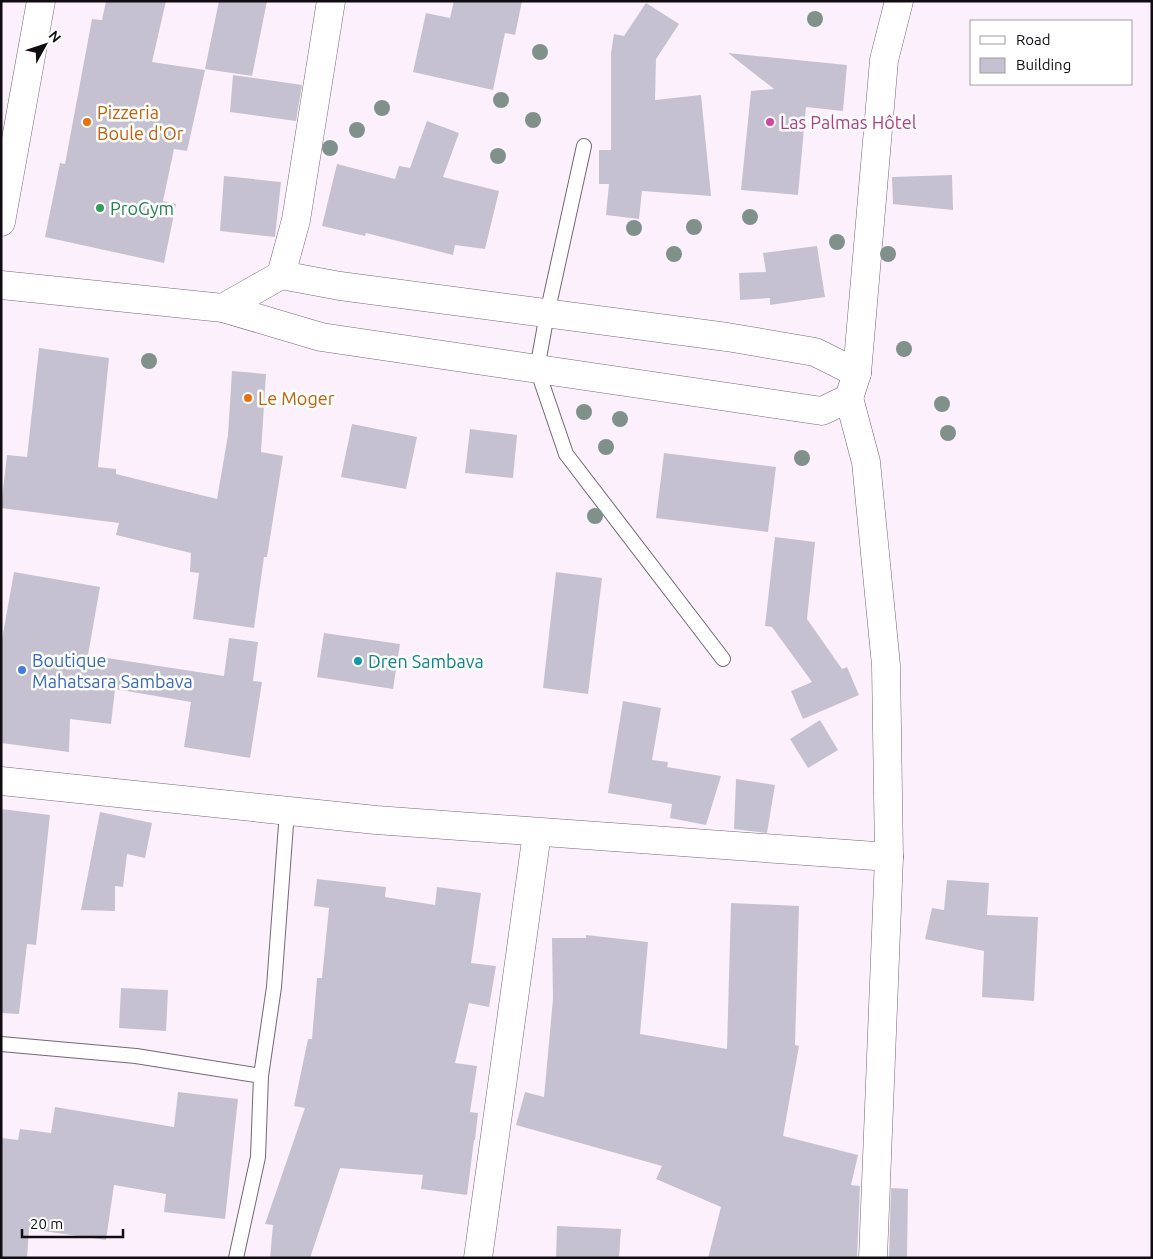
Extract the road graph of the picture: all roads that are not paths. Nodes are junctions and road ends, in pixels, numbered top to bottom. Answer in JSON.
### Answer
{"nodes":[{"id":1,"x":41,"y":1,"type":"edge"},
{"id":2,"x":331,"y":1,"type":"edge"},
{"id":3,"x":899,"y":1,"type":"edge"},
{"id":4,"x":584,"y":146,"type":"dead end"},
{"id":5,"x":1,"y":222,"type":"edge"},
{"id":6,"x":281,"y":275,"type":"junction"},
{"id":7,"x":1,"y":286,"type":"edge"},
{"id":8,"x":223,"y":308,"type":"junction"},
{"id":9,"x":547,"y":314,"type":"junction"},
{"id":10,"x":537,"y":369,"type":"junction"},
{"id":11,"x":853,"y":386,"type":"junction"},
{"id":12,"x":723,"y":659,"type":"dead end"},
{"id":13,"x":1,"y":781,"type":"edge"},
{"id":14,"x":288,"y":811,"type":"junction"},
{"id":15,"x":538,"y":833,"type":"junction"},
{"id":16,"x":889,"y":857,"type":"junction"},
{"id":17,"x":1,"y":1044,"type":"edge"},
{"id":18,"x":261,"y":1076,"type":"junction"},
{"id":19,"x":236,"y":1258,"type":"edge"},
{"id":20,"x":478,"y":1258,"type":"edge"},
{"id":21,"x":874,"y":1258,"type":"edge"}],
"edges":[{"from":1,"to":5,"type":"street"},
{"from":2,"to":6,"type":"street"},
{"from":3,"to":11,"type":"street"},
{"from":4,"to":9,"type":"lane"},
{"from":6,"to":8,"type":"street"},
{"from":6,"to":9,"type":"street"},
{"from":7,"to":8,"type":"street"},
{"from":8,"to":10,"type":"street"},
{"from":9,"to":10,"type":"lane"},
{"from":9,"to":11,"type":"street"},
{"from":10,"to":11,"type":"street"},
{"from":10,"to":12,"type":"lane"},
{"from":11,"to":16,"type":"street"},
{"from":13,"to":14,"type":"street"},
{"from":14,"to":15,"type":"street"},
{"from":14,"to":18,"type":"lane"},
{"from":15,"to":16,"type":"street"},
{"from":15,"to":20,"type":"street"},
{"from":16,"to":21,"type":"street"},
{"from":17,"to":18,"type":"lane"},
{"from":18,"to":19,"type":"lane"}]}
